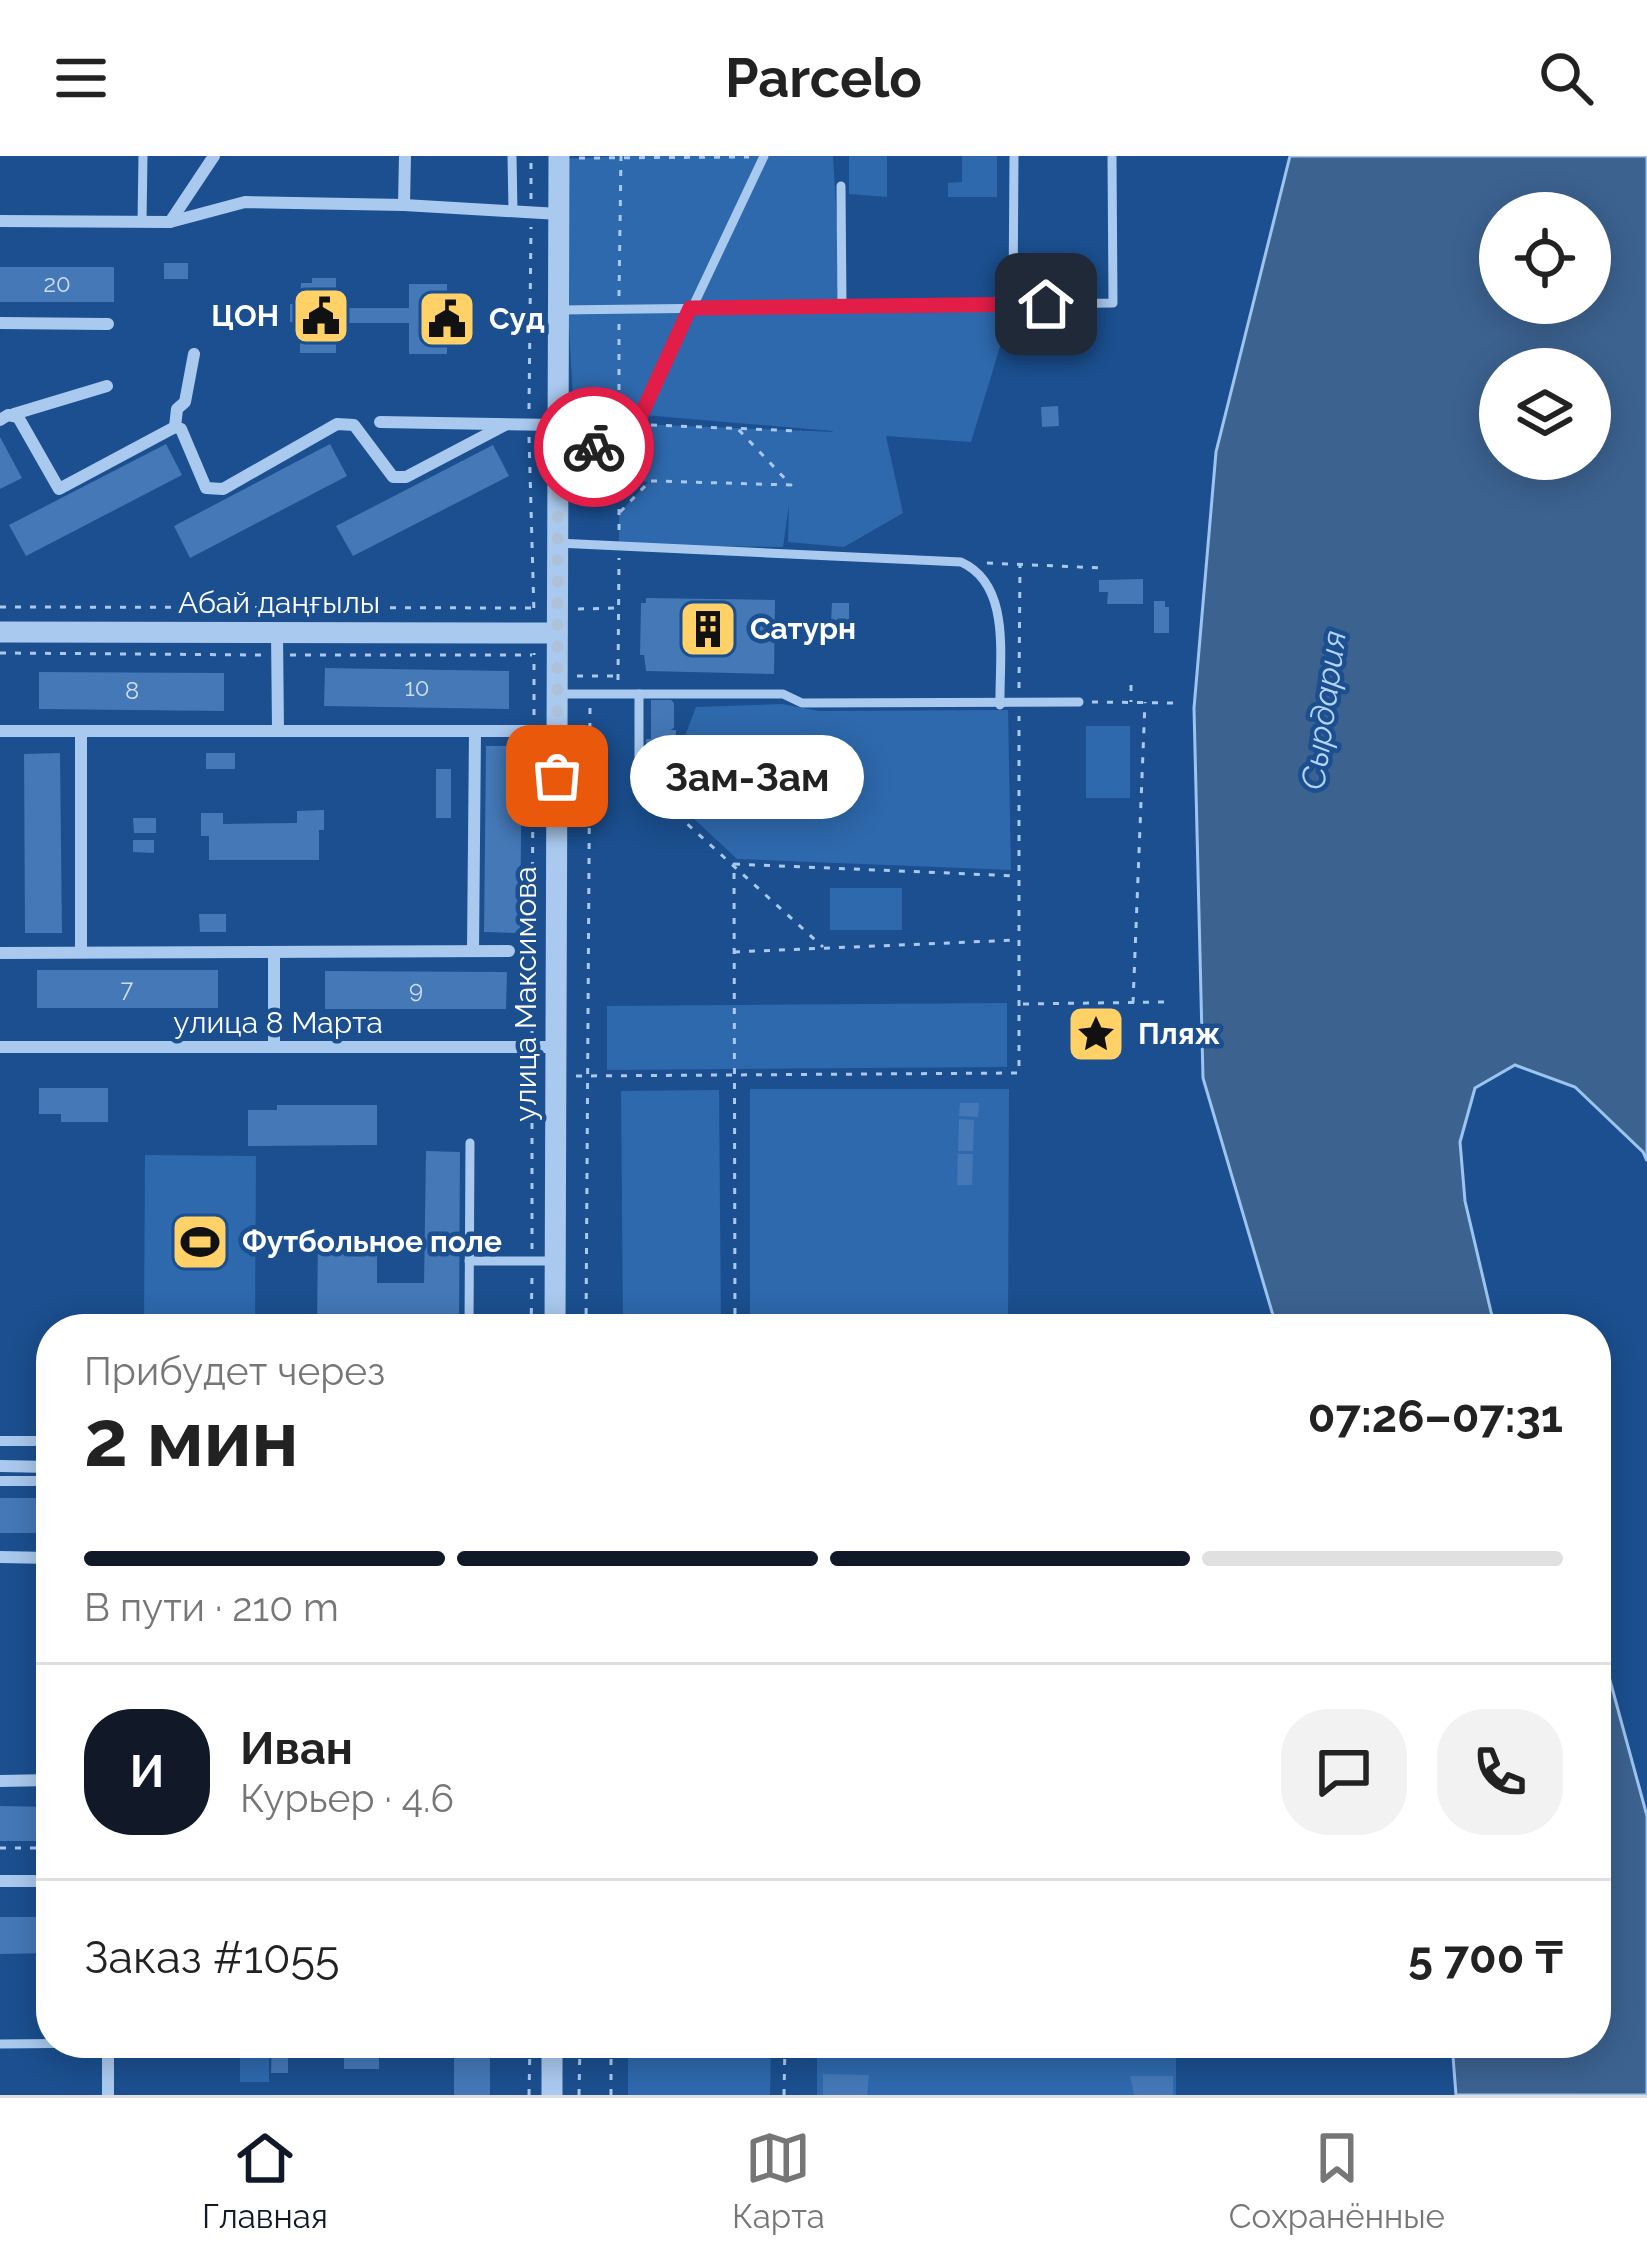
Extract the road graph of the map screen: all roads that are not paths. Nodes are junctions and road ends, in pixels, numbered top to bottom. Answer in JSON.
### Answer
{"nodes":[{"id":1,"x":143,"y":156,"type":"edge"},
{"id":2,"x":214,"y":156,"type":"edge"},
{"id":3,"x":405,"y":156,"type":"edge"},
{"id":4,"x":512,"y":156,"type":"edge"},
{"id":5,"x":1014,"y":156,"type":"edge"},
{"id":6,"x":1112,"y":156,"type":"edge"},
{"id":7,"x":764,"y":157,"type":"edge"},
{"id":8,"x":560,"y":158,"type":"edge"},
{"id":9,"x":841,"y":186,"type":"dead end"},
{"id":10,"x":404,"y":205,"type":"junction"},
{"id":11,"x":513,"y":211,"type":"junction"},
{"id":12,"x":559,"y":214,"type":"junction"},
{"id":13,"x":0,"y":221,"type":"edge"},
{"id":14,"x":142,"y":222,"type":"junction"},
{"id":15,"x":170,"y":223,"type":"junction"},
{"id":16,"x":1013,"y":304,"type":"junction"},
{"id":17,"x":842,"y":307,"type":"junction"},
{"id":18,"x":690,"y":308,"type":"junction"},
{"id":19,"x":559,"y":310,"type":"junction"},
{"id":20,"x":0,"y":323,"type":"edge"},
{"id":21,"x":108,"y":324,"type":"dead end"},
{"id":22,"x":194,"y":353,"type":"dead end"},
{"id":23,"x":107,"y":386,"type":"dead end"},
{"id":24,"x":14,"y":414,"type":"junction"},
{"id":25,"x":0,"y":420,"type":"edge"},
{"id":26,"x":380,"y":422,"type":"dead end"},
{"id":27,"x":505,"y":425,"type":"junction"},
{"id":28,"x":175,"y":427,"type":"junction"},
{"id":29,"x":558,"y":436,"type":"junction"},
{"id":30,"x":557,"y":543,"type":"junction"},
{"id":31,"x":0,"y":632,"type":"edge"},
{"id":32,"x":277,"y":633,"type":"junction"},
{"id":33,"x":545,"y":633,"type":"junction"},
{"id":34,"x":557,"y":694,"type":"junction"},
{"id":35,"x":639,"y":694,"type":"junction"},
{"id":36,"x":1079,"y":702,"type":"road end"},
{"id":37,"x":1000,"y":705,"type":"junction"},
{"id":38,"x":0,"y":731,"type":"edge"},
{"id":39,"x":81,"y":731,"type":"junction"},
{"id":40,"x":278,"y":731,"type":"junction"},
{"id":41,"x":475,"y":731,"type":"junction"},
{"id":42,"x":545,"y":731,"type":"junction"},
{"id":43,"x":639,"y":771,"type":"road end"},
{"id":44,"x":473,"y":951,"type":"junction"},
{"id":45,"x":509,"y":951,"type":"dead end"},
{"id":46,"x":81,"y":952,"type":"junction"},
{"id":47,"x":274,"y":952,"type":"junction"},
{"id":48,"x":0,"y":953,"type":"edge"},
{"id":49,"x":0,"y":1046,"type":"edge"},
{"id":50,"x":274,"y":1047,"type":"junction"},
{"id":51,"x":556,"y":1047,"type":"junction"},
{"id":52,"x":470,"y":1144,"type":"dead end"},
{"id":53,"x":470,"y":1261,"type":"junction"},
{"id":54,"x":556,"y":1261,"type":"junction"},
{"id":55,"x":469,"y":1314,"type":"edge"},
{"id":56,"x":555,"y":1314,"type":"edge"},
{"id":57,"x":0,"y":1441,"type":"edge"},
{"id":58,"x":36,"y":1441,"type":"edge"},
{"id":59,"x":0,"y":1466,"type":"edge"},
{"id":60,"x":36,"y":1467,"type":"edge"},
{"id":61,"x":0,"y":1481,"type":"edge"},
{"id":62,"x":36,"y":1481,"type":"edge"},
{"id":63,"x":0,"y":1557,"type":"edge"},
{"id":64,"x":36,"y":1558,"type":"edge"},
{"id":65,"x":36,"y":1780,"type":"edge"},
{"id":66,"x":0,"y":1781,"type":"edge"},
{"id":67,"x":0,"y":1881,"type":"edge"},
{"id":68,"x":36,"y":1881,"type":"edge"},
{"id":69,"x":0,"y":2044,"type":"edge"},
{"id":70,"x":36,"y":2044,"type":"edge"},
{"id":71,"x":108,"y":2058,"type":"edge"},
{"id":72,"x":552,"y":2058,"type":"edge"},
{"id":73,"x":108,"y":2095,"type":"edge"},
{"id":74,"x":552,"y":2095,"type":"edge"}],
"edges":[{"from":1,"to":14,"type":"lane"},
{"from":2,"to":15,"type":"street"},
{"from":3,"to":10,"type":"street"},
{"from":4,"to":11,"type":"lane"},
{"from":5,"to":16,"type":"lane"},
{"from":6,"to":16,"type":"lane"},
{"from":7,"to":18,"type":"lane"},
{"from":8,"to":12,"type":"street","name":"улица Максимова"},
{"from":9,"to":17,"type":"lane"},
{"from":10,"to":11,"type":"street"},
{"from":10,"to":15,"type":"street"},
{"from":11,"to":12,"type":"street"},
{"from":12,"to":19,"type":"street","name":"улица Максимова"},
{"from":13,"to":14,"type":"street"},
{"from":14,"to":15,"type":"street"},
{"from":16,"to":17,"type":"lane"},
{"from":17,"to":18,"type":"lane"},
{"from":18,"to":19,"type":"lane"},
{"from":18,"to":29,"type":"lane"},
{"from":19,"to":29,"type":"street","name":"улица Максимова"},
{"from":20,"to":21,"type":"street"},
{"from":22,"to":28,"type":"street"},
{"from":23,"to":24,"type":"street"},
{"from":24,"to":25,"type":"street"},
{"from":24,"to":28,"type":"street"},
{"from":26,"to":27,"type":"street"},
{"from":27,"to":28,"type":"street"},
{"from":27,"to":29,"type":"street"},
{"from":29,"to":30,"type":"street","name":"улица Максимова"},
{"from":30,"to":33,"type":"street","name":"улица Максимова"},
{"from":30,"to":37,"type":"lane"},
{"from":31,"to":32,"type":"street","name":"Абай даңғылы"},
{"from":32,"to":33,"type":"street","name":"Абай даңғылы"},
{"from":32,"to":40,"type":"street"},
{"from":33,"to":34,"type":"street","name":"улица Максимова"},
{"from":34,"to":35,"type":"lane"},
{"from":34,"to":42,"type":"street","name":"улица Максимова"},
{"from":35,"to":37,"type":"lane"},
{"from":35,"to":43,"type":"lane"},
{"from":36,"to":37,"type":"lane"},
{"from":38,"to":39,"type":"street"},
{"from":39,"to":40,"type":"street"},
{"from":39,"to":46,"type":"street"},
{"from":40,"to":41,"type":"street"},
{"from":41,"to":42,"type":"street"},
{"from":41,"to":44,"type":"street"},
{"from":42,"to":51,"type":"street","name":"улица Максимова"},
{"from":44,"to":45,"type":"street"},
{"from":44,"to":47,"type":"street"},
{"from":46,"to":47,"type":"street"},
{"from":46,"to":48,"type":"street"},
{"from":47,"to":50,"type":"street"},
{"from":49,"to":50,"type":"street","name":"улица 8 Марта"},
{"from":50,"to":51,"type":"street","name":"улица 8 Марта"},
{"from":51,"to":54,"type":"street","name":"улица Максимова"},
{"from":52,"to":53,"type":"lane"},
{"from":53,"to":54,"type":"lane"},
{"from":53,"to":55,"type":"lane"},
{"from":54,"to":56,"type":"street","name":"улица Максимова"},
{"from":57,"to":58,"type":"street"},
{"from":59,"to":60,"type":"street"},
{"from":61,"to":62,"type":"street"},
{"from":63,"to":64,"type":"street"},
{"from":65,"to":66,"type":"street"},
{"from":67,"to":68,"type":"street"},
{"from":69,"to":70,"type":"lane"},
{"from":71,"to":73,"type":"street"},
{"from":72,"to":74,"type":"street"}]}
